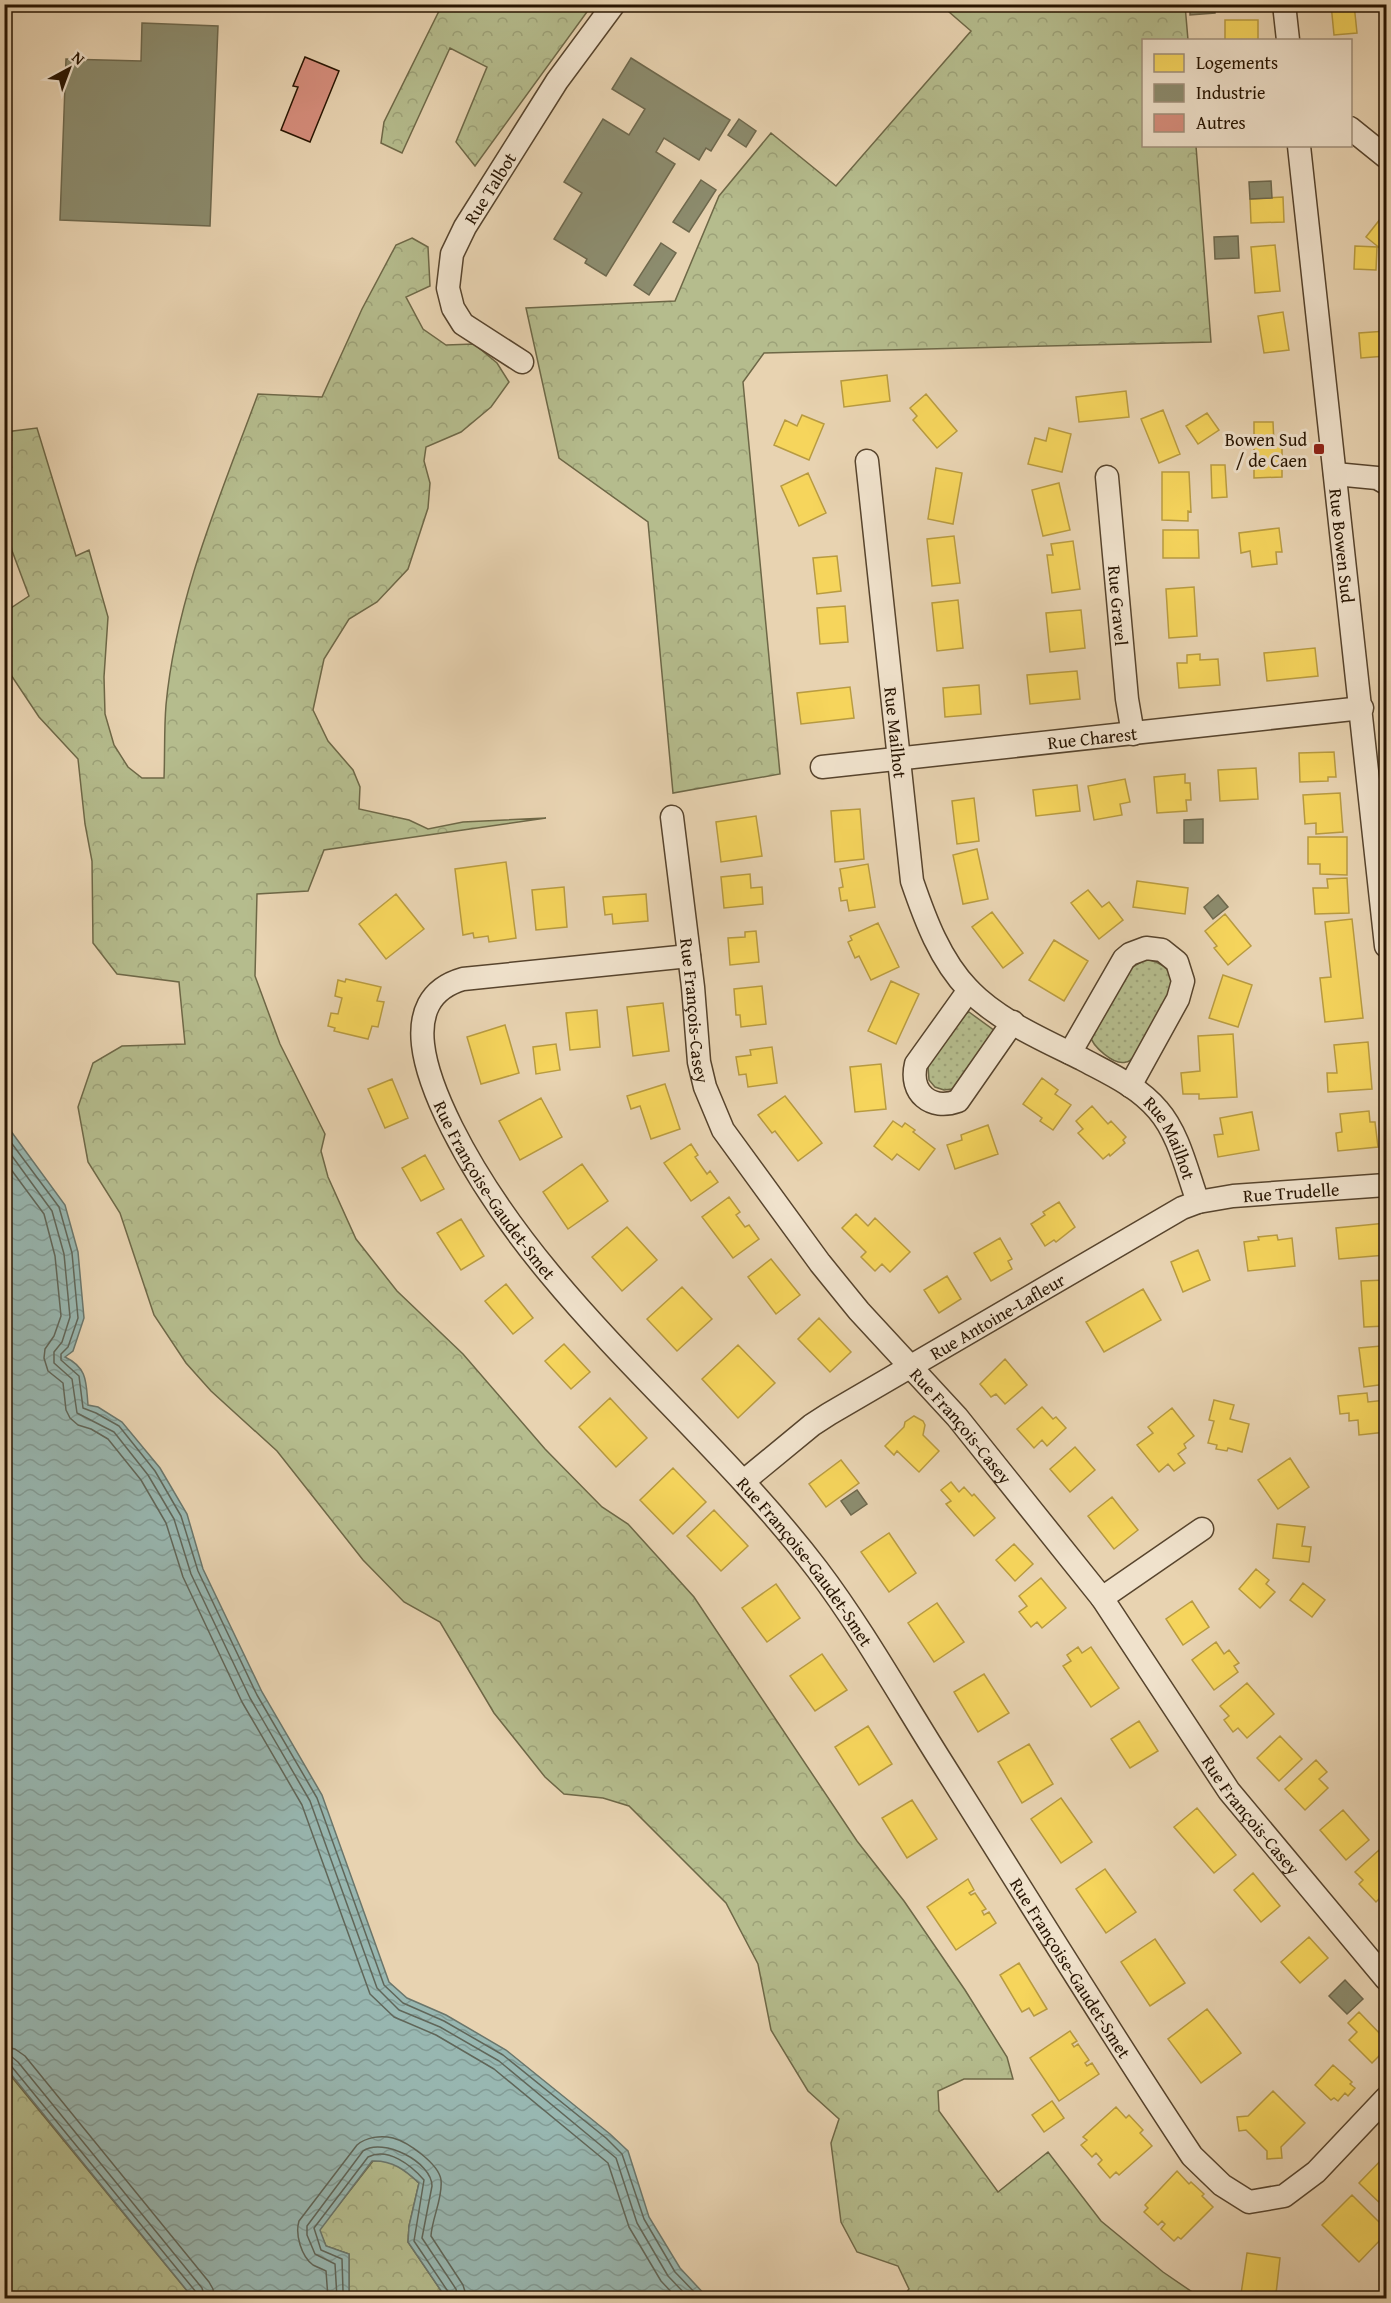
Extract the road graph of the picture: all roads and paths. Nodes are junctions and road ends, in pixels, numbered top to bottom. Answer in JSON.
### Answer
{"nodes":[{"id":1,"x":614,"y":4,"type":"edge"},
{"id":2,"x":1284,"y":4,"type":"edge"},
{"id":3,"x":1288,"y":39,"type":"edge"},
{"id":4,"x":1352,"y":130,"type":"edge"},
{"id":5,"x":1299,"y":147,"type":"edge"},
{"id":6,"x":1386,"y":158,"type":"edge"},
{"id":7,"x":522,"y":362,"type":"dead end"},
{"id":8,"x":867,"y":461,"type":"dead end"},
{"id":9,"x":1335,"y":474,"type":"junction"},
{"id":10,"x":1107,"y":477,"type":"dead end"},
{"id":11,"x":1386,"y":483,"type":"edge"},
{"id":12,"x":1362,"y":708,"type":"junction"},
{"id":13,"x":1133,"y":734,"type":"junction"},
{"id":14,"x":898,"y":757,"type":"junction"},
{"id":15,"x":822,"y":767,"type":"dead end"},
{"id":16,"x":672,"y":817,"type":"dead end"},
{"id":17,"x":1383,"y":871,"type":"edge"},
{"id":18,"x":1386,"y":946,"type":"edge"},
{"id":19,"x":689,"y":956,"type":"junction"},
{"id":20,"x":969,"y":990,"type":"junction"},
{"id":21,"x":1013,"y":1022,"type":"junction"},
{"id":22,"x":1070,"y":1053,"type":"junction"},
{"id":23,"x":1130,"y":1086,"type":"junction"},
{"id":24,"x":1386,"y":1185,"type":"edge"},
{"id":25,"x":1198,"y":1202,"type":"junction"},
{"id":26,"x":911,"y":1366,"type":"junction"},
{"id":27,"x":744,"y":1481,"type":"junction"},
{"id":28,"x":1202,"y":1529,"type":"dead end"},
{"id":29,"x":1102,"y":1598,"type":"junction"},
{"id":30,"x":1386,"y":1979,"type":"edge"},
{"id":31,"x":1386,"y":2098,"type":"edge"}],
"edges":[{"from":1,"to":7,"type":"street","name":"Rue Talbot"},
{"from":2,"to":3,"type":"street"},
{"from":4,"to":6,"type":"street"},
{"from":5,"to":9,"type":"street","name":"Rue Bowen Sud"},
{"from":8,"to":14,"type":"street","name":"Rue Mailhot"},
{"from":9,"to":11,"type":"street"},
{"from":9,"to":12,"type":"street","name":"Rue Bowen Sud"},
{"from":10,"to":13,"type":"street","name":"Rue Gravel"},
{"from":12,"to":13,"type":"street","name":"Rue Charest"},
{"from":12,"to":17,"type":"street","name":"Rue Bowen Sud"},
{"from":13,"to":14,"type":"street","name":"Rue Charest"},
{"from":14,"to":15,"type":"street","name":"Rue Charest"},
{"from":14,"to":20,"type":"street","name":"Rue Mailhot"},
{"from":16,"to":19,"type":"street","name":"Rue François-Casey"},
{"from":17,"to":18,"type":"street","name":"Rue Bowen Sud"},
{"from":19,"to":26,"type":"street","name":"Rue François-Casey"},
{"from":19,"to":27,"type":"street","name":"Rue Françoise-Gaudet-Smet"},
{"from":20,"to":21,"type":"street","name":"Rue Mailhot"},
{"from":20,"to":21,"type":"street"},
{"from":21,"to":22,"type":"street","name":"Rue Mailhot"},
{"from":22,"to":23,"type":"street","name":"Rue Mailhot"},
{"from":22,"to":23,"type":"street","name":"Rue Mailhot"},
{"from":23,"to":25,"type":"street","name":"Rue Mailhot"},
{"from":24,"to":25,"type":"street","name":"Rue Trudelle"},
{"from":25,"to":26,"type":"street","name":"Rue Antoine-Lafleur"},
{"from":26,"to":27,"type":"street","name":"Rue Antoine-Lafleur"},
{"from":26,"to":29,"type":"street","name":"Rue François-Casey"},
{"from":27,"to":31,"type":"street","name":"Rue Françoise-Gaudet-Smet"},
{"from":28,"to":29,"type":"street"},
{"from":29,"to":30,"type":"street","name":"Rue François-Casey"}]}
